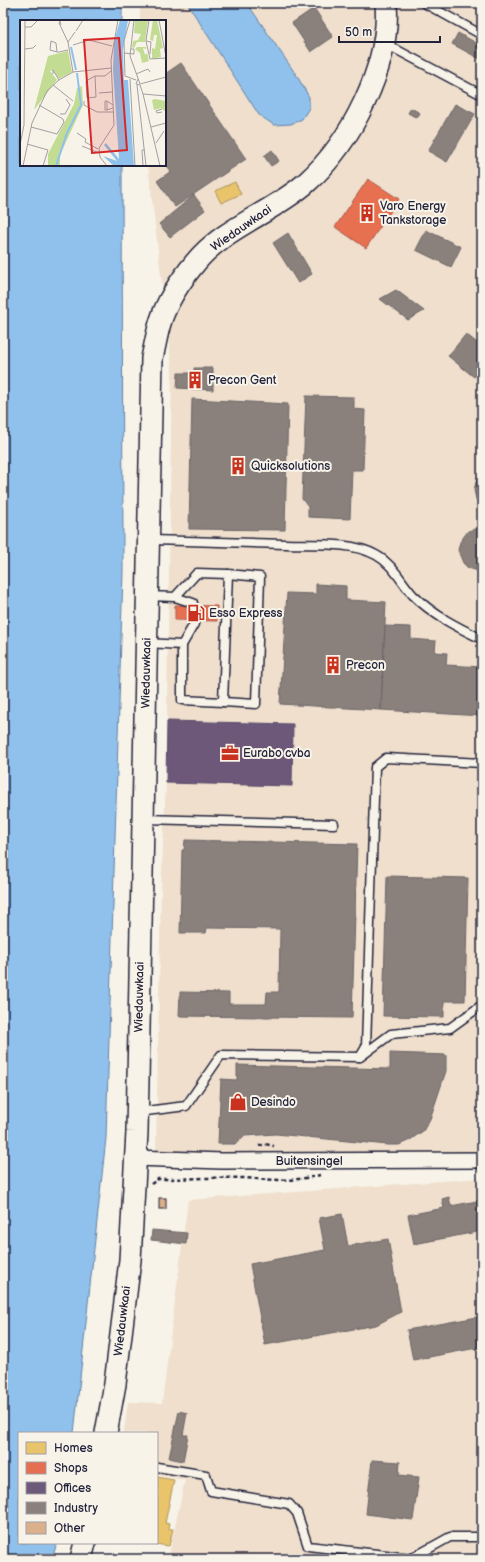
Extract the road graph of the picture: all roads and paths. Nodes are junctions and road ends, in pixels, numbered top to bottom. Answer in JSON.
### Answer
{"nodes":[{"id":1,"x":386,"y":3,"type":"edge"},
{"id":2,"x":424,"y":3,"type":"edge"},
{"id":3,"x":482,"y":35,"type":"edge"},
{"id":4,"x":383,"y":43,"type":"junction"},
{"id":5,"x":482,"y":95,"type":"edge"},
{"id":6,"x":148,"y":540,"type":"junction"},
{"id":7,"x":228,"y":574,"type":"junction"},
{"id":8,"x":147,"y":596,"type":"junction"},
{"id":9,"x":175,"y":597,"type":"junction"},
{"id":10,"x":482,"y":639,"type":"edge"},
{"id":11,"x":146,"y":643,"type":"junction"},
{"id":12,"x":182,"y":645,"type":"junction"},
{"id":13,"x":224,"y":702,"type":"junction"},
{"id":14,"x":482,"y":763,"type":"edge"},
{"id":15,"x":143,"y":819,"type":"junction"},
{"id":16,"x":334,"y":824,"type":"dead end"},
{"id":17,"x":482,"y":1004,"type":"edge"},
{"id":18,"x":360,"y":1057,"type":"junction"},
{"id":19,"x":137,"y":1112,"type":"junction"},
{"id":20,"x":135,"y":1158,"type":"junction"},
{"id":21,"x":482,"y":1160,"type":"edge"},
{"id":22,"x":280,"y":1181,"type":"dead end"},
{"id":23,"x":133,"y":1195,"type":"junction"},
{"id":24,"x":106,"y":1432,"type":"edge"},
{"id":25,"x":158,"y":1467,"type":"edge"},
{"id":26,"x":482,"y":1537,"type":"edge"},
{"id":27,"x":85,"y":1544,"type":"edge"},
{"id":28,"x":81,"y":1559,"type":"edge"}],
"edges":[{"from":1,"to":4,"type":"main road","name":"Wiedauwkaai"},
{"from":2,"to":3,"type":"lane"},
{"from":4,"to":5,"type":"lane"},
{"from":4,"to":6,"type":"main road","name":"Wiedauwkaai"},
{"from":6,"to":8,"type":"main road","name":"Wiedauwkaai"},
{"from":6,"to":10,"type":"lane"},
{"from":7,"to":9,"type":"lane"},
{"from":7,"to":13,"type":"lane"},
{"from":7,"to":13,"type":"lane"},
{"from":8,"to":9,"type":"lane"},
{"from":8,"to":11,"type":"main road","name":"Wiedauwkaai"},
{"from":9,"to":12,"type":"lane"},
{"from":11,"to":12,"type":"lane"},
{"from":11,"to":15,"type":"main road","name":"Wiedauwkaai"},
{"from":12,"to":13,"type":"lane"},
{"from":14,"to":18,"type":"lane"},
{"from":15,"to":16,"type":"lane"},
{"from":15,"to":19,"type":"main road","name":"Wiedauwkaai"},
{"from":17,"to":18,"type":"lane"},
{"from":18,"to":19,"type":"lane"},
{"from":19,"to":20,"type":"main road","name":"Wiedauwkaai"},
{"from":20,"to":21,"type":"street","name":"Buitensingel"},
{"from":20,"to":23,"type":"main road","name":"Wiedauwkaai"},
{"from":22,"to":23,"type":"path"},
{"from":23,"to":24,"type":"main road","name":"Wiedauwkaai"},
{"from":25,"to":26,"type":"lane"},
{"from":27,"to":28,"type":"main road"}]}
